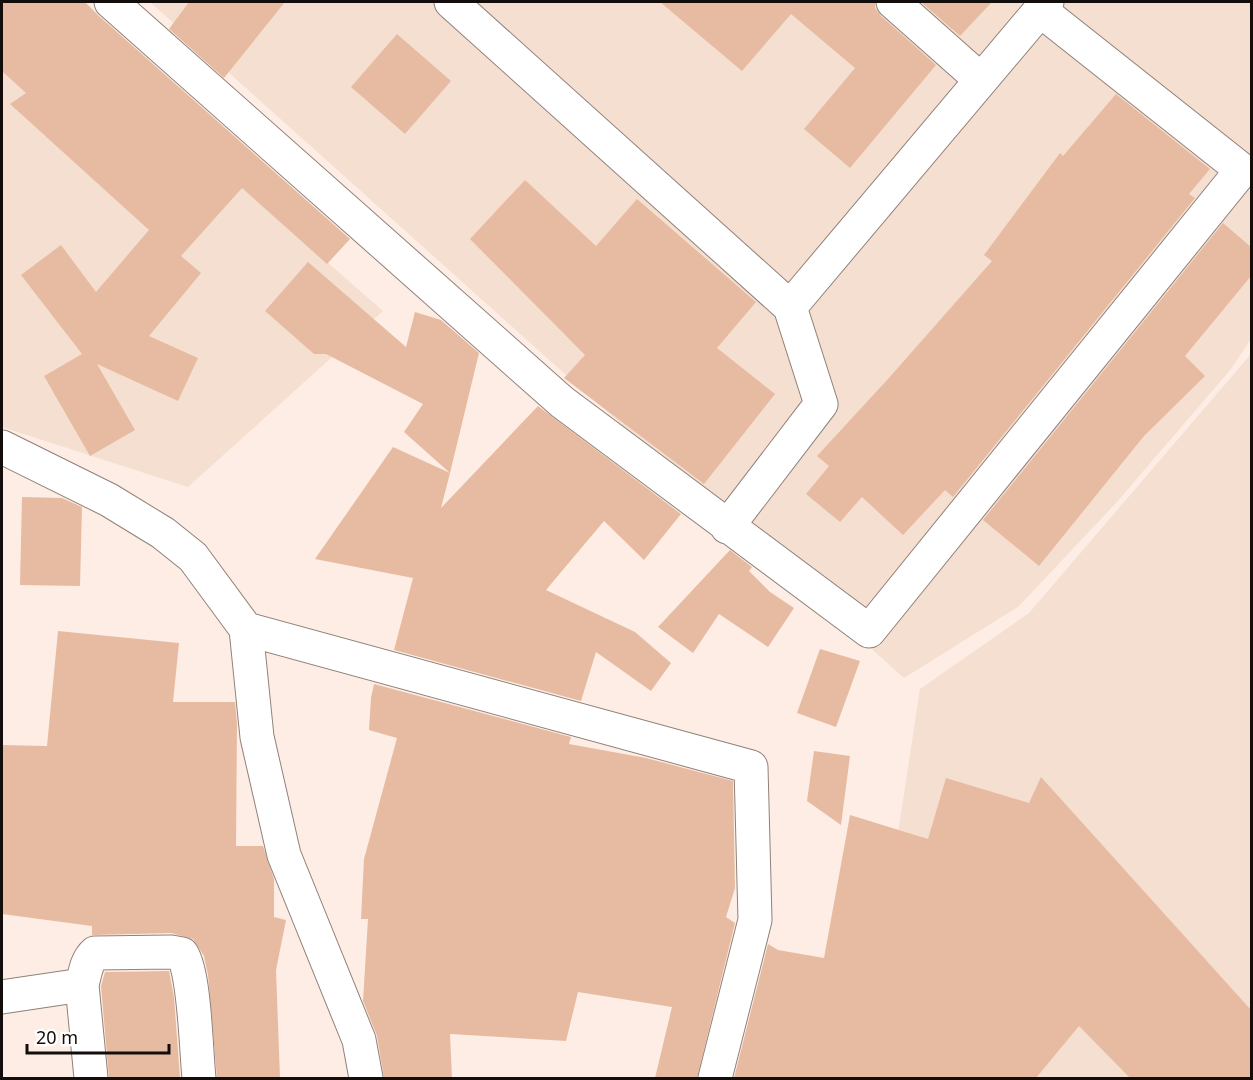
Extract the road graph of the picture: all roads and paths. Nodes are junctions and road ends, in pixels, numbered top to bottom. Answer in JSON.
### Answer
{"nodes":[{"id":1,"x":111,"y":2,"type":"edge"},
{"id":2,"x":451,"y":2,"type":"edge"},
{"id":3,"x":893,"y":2,"type":"edge"},
{"id":4,"x":1043,"y":6,"type":"edge"},
{"id":5,"x":981,"y":80,"type":"junction"},
{"id":6,"x":790,"y":307,"type":"junction"},
{"id":7,"x":2,"y":447,"type":"edge"},
{"id":8,"x":727,"y":527,"type":"junction"},
{"id":9,"x":246,"y":629,"type":"junction"},
{"id":10,"x":82,"y":985,"type":"junction"},
{"id":11,"x":2,"y":997,"type":"edge"},
{"id":12,"x":91,"y":1078,"type":"edge"},
{"id":13,"x":199,"y":1078,"type":"edge"},
{"id":14,"x":366,"y":1078,"type":"edge"},
{"id":15,"x":715,"y":1078,"type":"edge"}],
"edges":[{"from":1,"to":8,"type":"street"},
{"from":2,"to":6,"type":"street"},
{"from":3,"to":5,"type":"street"},
{"from":4,"to":5,"type":"street"},
{"from":4,"to":8,"type":"street"},
{"from":5,"to":6,"type":"street"},
{"from":6,"to":8,"type":"street"},
{"from":7,"to":9,"type":"street"},
{"from":9,"to":14,"type":"street"},
{"from":9,"to":15,"type":"street"},
{"from":10,"to":11,"type":"street"},
{"from":10,"to":12,"type":"street"},
{"from":10,"to":13,"type":"street"}]}
